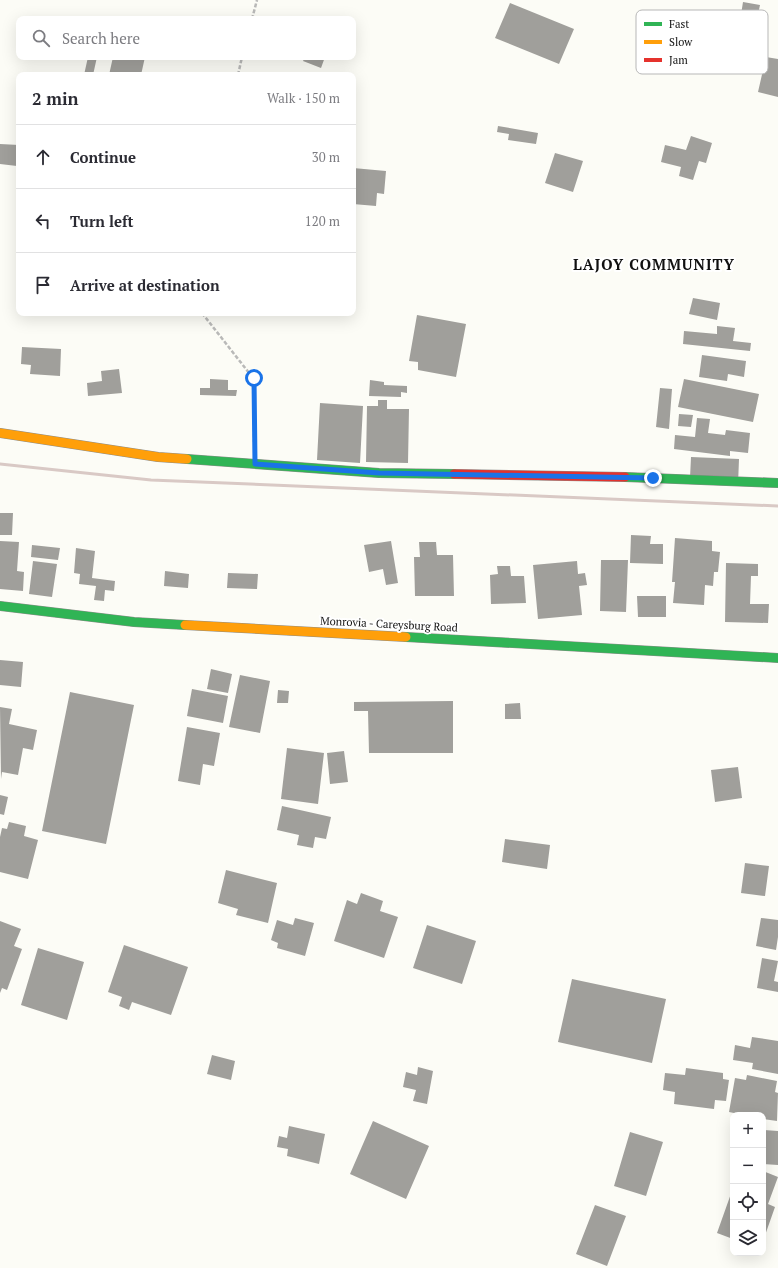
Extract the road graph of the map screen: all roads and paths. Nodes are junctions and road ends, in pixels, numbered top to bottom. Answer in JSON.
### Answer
{"nodes":[{"id":1,"x":256,"y":0,"type":"edge"},
{"id":2,"x":253,"y":16,"type":"edge"},
{"id":3,"x":241,"y":60,"type":"edge"},
{"id":4,"x":239,"y":72,"type":"edge"},
{"id":5,"x":204,"y":316,"type":"edge"},
{"id":6,"x":0,"y":433,"type":"edge"},
{"id":7,"x":255,"y":464,"type":"junction"},
{"id":8,"x":778,"y":482,"type":"edge"},
{"id":9,"x":0,"y":606,"type":"edge"},
{"id":10,"x":778,"y":658,"type":"edge"}],
"edges":[{"from":1,"to":2,"type":"path"},
{"from":3,"to":4,"type":"path"},
{"from":5,"to":7,"type":"path"},
{"from":6,"to":7,"type":"street"},
{"from":7,"to":8,"type":"street"},
{"from":9,"to":10,"type":"street","name":"Monrovia - Careysburg Road"}]}
